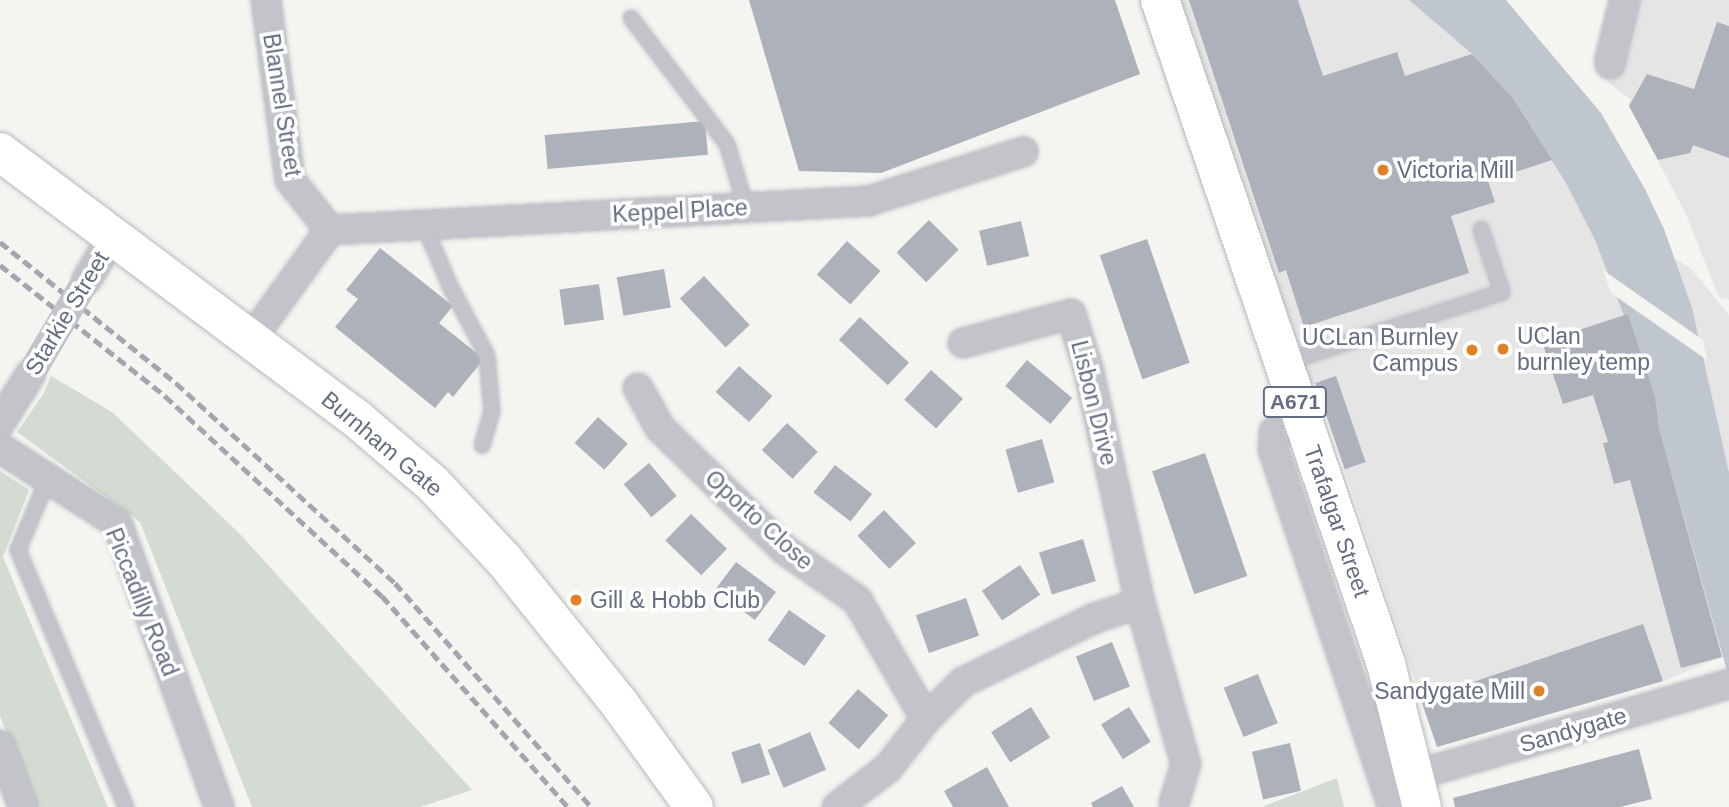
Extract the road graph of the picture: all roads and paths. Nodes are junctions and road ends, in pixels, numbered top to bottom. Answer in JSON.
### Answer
{"nodes":[{"id":1,"x":266,"y":0,"type":"edge"},
{"id":2,"x":1160,"y":0,"type":"edge"},
{"id":3,"x":1625,"y":0,"type":"edge"},
{"id":4,"x":631,"y":18,"type":"dead end"},
{"id":5,"x":1610,"y":64,"type":"dead end"},
{"id":6,"x":0,"y":152,"type":"edge"},
{"id":7,"x":1023,"y":152,"type":"dead end"},
{"id":8,"x":746,"y":207,"type":"junction"},
{"id":9,"x":424,"y":225,"type":"junction"},
{"id":10,"x":1481,"y":229,"type":"dead end"},
{"id":11,"x":330,"y":230,"type":"junction"},
{"id":12,"x":112,"y":238,"type":"junction"},
{"id":13,"x":251,"y":339,"type":"junction"},
{"id":14,"x":963,"y":343,"type":"dead end"},
{"id":15,"x":1282,"y":364,"type":"junction"},
{"id":16,"x":16,"y":383,"type":"edge"},
{"id":17,"x":638,"y":388,"type":"dead end"},
{"id":18,"x":1299,"y":412,"type":"junction"},
{"id":19,"x":0,"y":423,"type":"edge"},
{"id":20,"x":482,"y":446,"type":"dead end"},
{"id":21,"x":0,"y":448,"type":"edge"},
{"id":22,"x":48,"y":479,"type":"junction"},
{"id":23,"x":1140,"y":603,"type":"junction"},
{"id":24,"x":1729,"y":684,"type":"edge"},
{"id":25,"x":926,"y":719,"type":"junction"},
{"id":26,"x":0,"y":745,"type":"edge"},
{"id":27,"x":1419,"y":791,"type":"edge"},
{"id":28,"x":1174,"y":803,"type":"dead end"},
{"id":29,"x":23,"y":807,"type":"edge"},
{"id":30,"x":126,"y":807,"type":"edge"},
{"id":31,"x":219,"y":807,"type":"edge"},
{"id":32,"x":694,"y":807,"type":"edge"},
{"id":33,"x":837,"y":807,"type":"edge"},
{"id":34,"x":1392,"y":807,"type":"edge"}],
"edges":[{"from":1,"to":11,"type":"street","name":"Blannel Street"},
{"from":2,"to":15,"type":"street","name":"Trafalgar Street","number":"A671"},
{"from":3,"to":5,"type":"street"},
{"from":4,"to":8,"type":"lane"},
{"from":6,"to":12,"type":"street","name":"Burnham Gate"},
{"from":7,"to":8,"type":"street","name":"Keppel Place"},
{"from":8,"to":9,"type":"street","name":"Keppel Place"},
{"from":9,"to":11,"type":"street","name":"Keppel Place"},
{"from":9,"to":20,"type":"lane"},
{"from":10,"to":15,"type":"lane"},
{"from":11,"to":13,"type":"street"},
{"from":12,"to":13,"type":"street","name":"Burnham Gate"},
{"from":12,"to":16,"type":"street","name":"Starkie Street","bridge":true},
{"from":13,"to":32,"type":"street","name":"Burnham Gate"},
{"from":14,"to":23,"type":"street","name":"Lisbon Drive"},
{"from":15,"to":18,"type":"street","name":"Trafalgar Street","number":"A671"},
{"from":16,"to":19,"type":"street","name":"Starkie Street"},
{"from":17,"to":25,"type":"street","name":"Oporto Close"},
{"from":18,"to":27,"type":"street","name":"Trafalgar Street","number":"A671"},
{"from":18,"to":34,"type":"street"},
{"from":21,"to":22,"type":"street","name":"Piccadilly Road"},
{"from":22,"to":30,"type":"lane"},
{"from":22,"to":31,"type":"street","name":"Piccadilly Road"},
{"from":23,"to":25,"type":"street"},
{"from":23,"to":28,"type":"street","name":"Lisbon Drive"},
{"from":24,"to":27,"type":"street","name":"Sandygate"},
{"from":25,"to":33,"type":"street"},
{"from":26,"to":29,"type":"street"}]}
